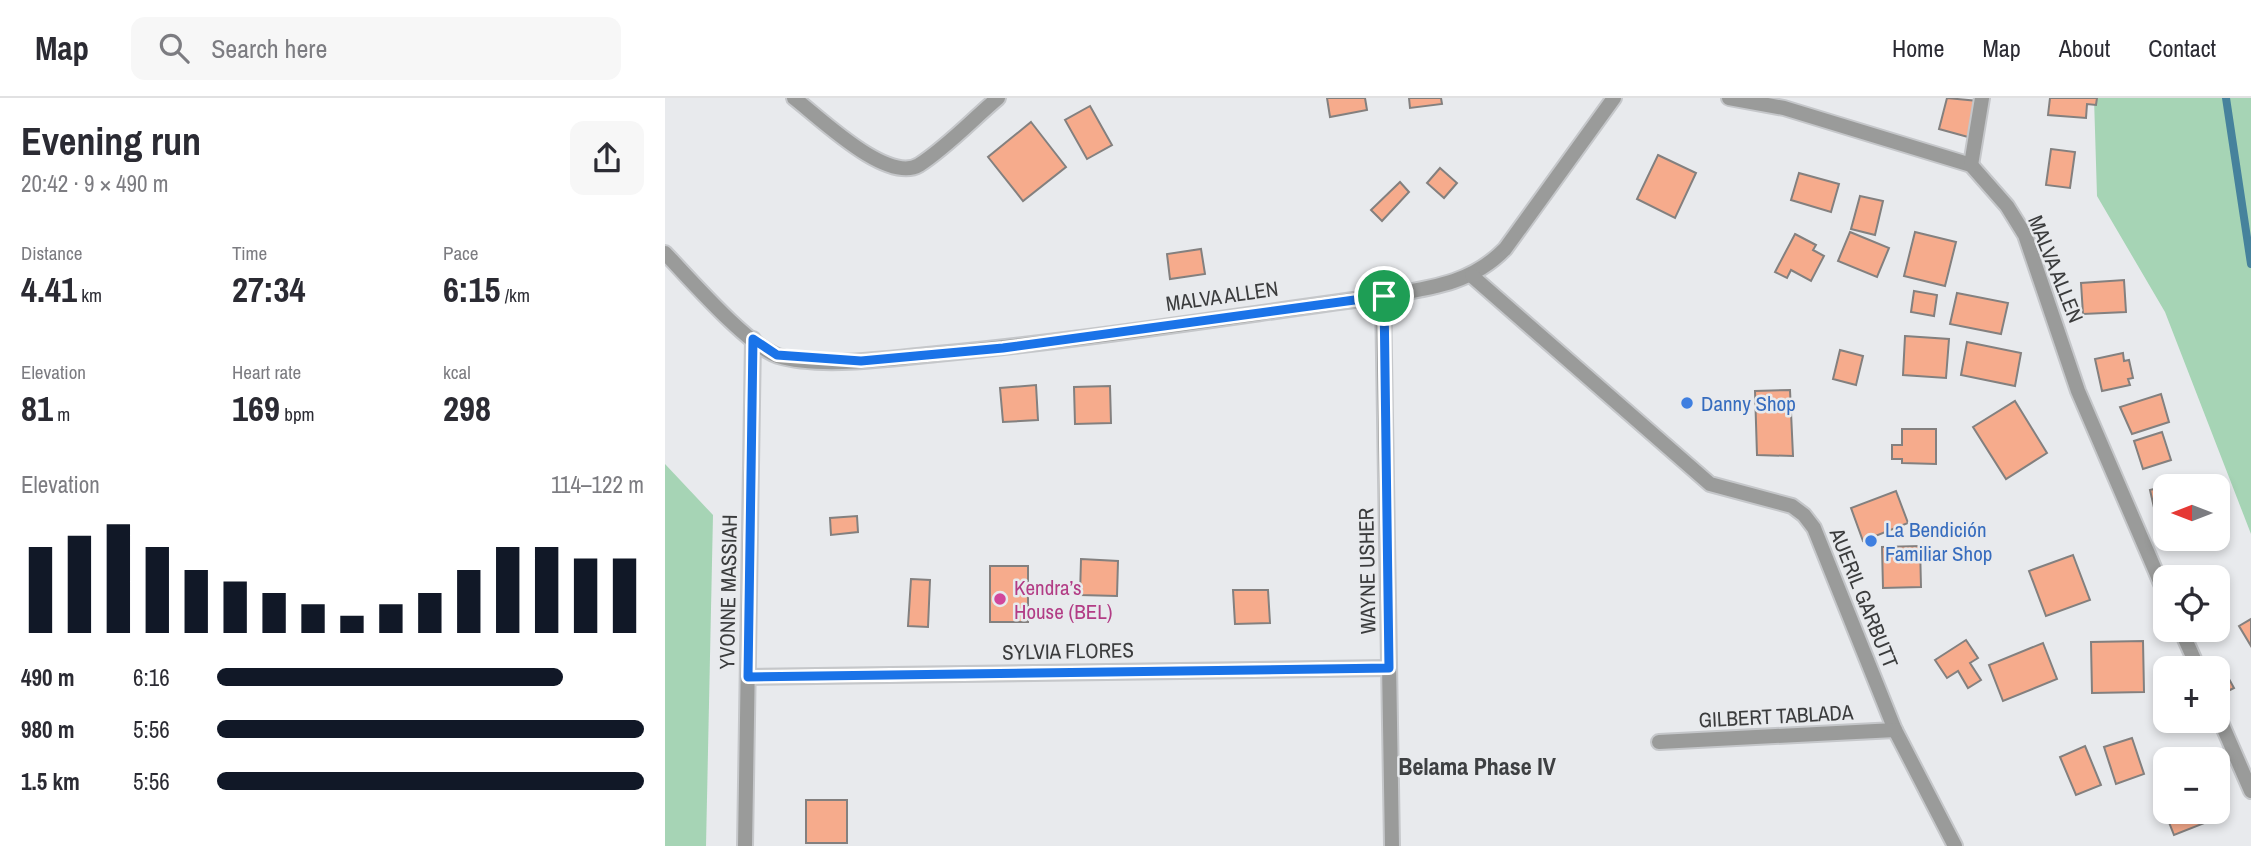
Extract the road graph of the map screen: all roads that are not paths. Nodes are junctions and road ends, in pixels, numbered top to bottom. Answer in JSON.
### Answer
{"nodes":[{"id":1,"x":795,"y":98,"type":"edge"},
{"id":2,"x":999,"y":98,"type":"edge"},
{"id":3,"x":1615,"y":98,"type":"edge"},
{"id":4,"x":1982,"y":98,"type":"edge"},
{"id":5,"x":1735,"y":99,"type":"edge"},
{"id":6,"x":1971,"y":165,"type":"junction"},
{"id":7,"x":665,"y":253,"type":"edge"},
{"id":8,"x":1472,"y":276,"type":"junction"},
{"id":9,"x":1384,"y":296,"type":"junction"},
{"id":10,"x":753,"y":339,"type":"junction"},
{"id":11,"x":2153,"y":565,"type":"edge"},
{"id":12,"x":1389,"y":668,"type":"junction"},
{"id":13,"x":748,"y":677,"type":"junction"},
{"id":14,"x":1895,"y":730,"type":"junction"},
{"id":15,"x":2226,"y":733,"type":"edge"},
{"id":16,"x":1659,"y":742,"type":"dead end"},
{"id":17,"x":2251,"y":791,"type":"edge"},
{"id":18,"x":745,"y":846,"type":"edge"},
{"id":19,"x":1392,"y":846,"type":"edge"},
{"id":20,"x":1955,"y":846,"type":"edge"}],
"edges":[{"from":1,"to":2,"type":"street"},
{"from":3,"to":8,"type":"street","name":"MALVA ALLEN"},
{"from":4,"to":6,"type":"street"},
{"from":5,"to":6,"type":"street"},
{"from":6,"to":11,"type":"street","name":"MALVA ALLEN"},
{"from":7,"to":10,"type":"street","name":"MALVA ALLEN"},
{"from":8,"to":9,"type":"street","name":"MALVA ALLEN"},
{"from":8,"to":14,"type":"street","name":"AUERIL GARBUTT"},
{"from":9,"to":10,"type":"street","name":"MALVA ALLEN"},
{"from":9,"to":12,"type":"street","name":"WAYNE USHER"},
{"from":10,"to":13,"type":"street","name":"YVONNE MASSIAH"},
{"from":12,"to":13,"type":"street","name":"SYLVIA FLORES"},
{"from":12,"to":19,"type":"street","name":"WAYNE USHER"},
{"from":13,"to":18,"type":"street","name":"YVONNE MASSIAH"},
{"from":14,"to":16,"type":"street","name":"GILBERT TABLADA"},
{"from":14,"to":20,"type":"street","name":"AUERIL GARBUTT"},
{"from":15,"to":17,"type":"street"}]}
